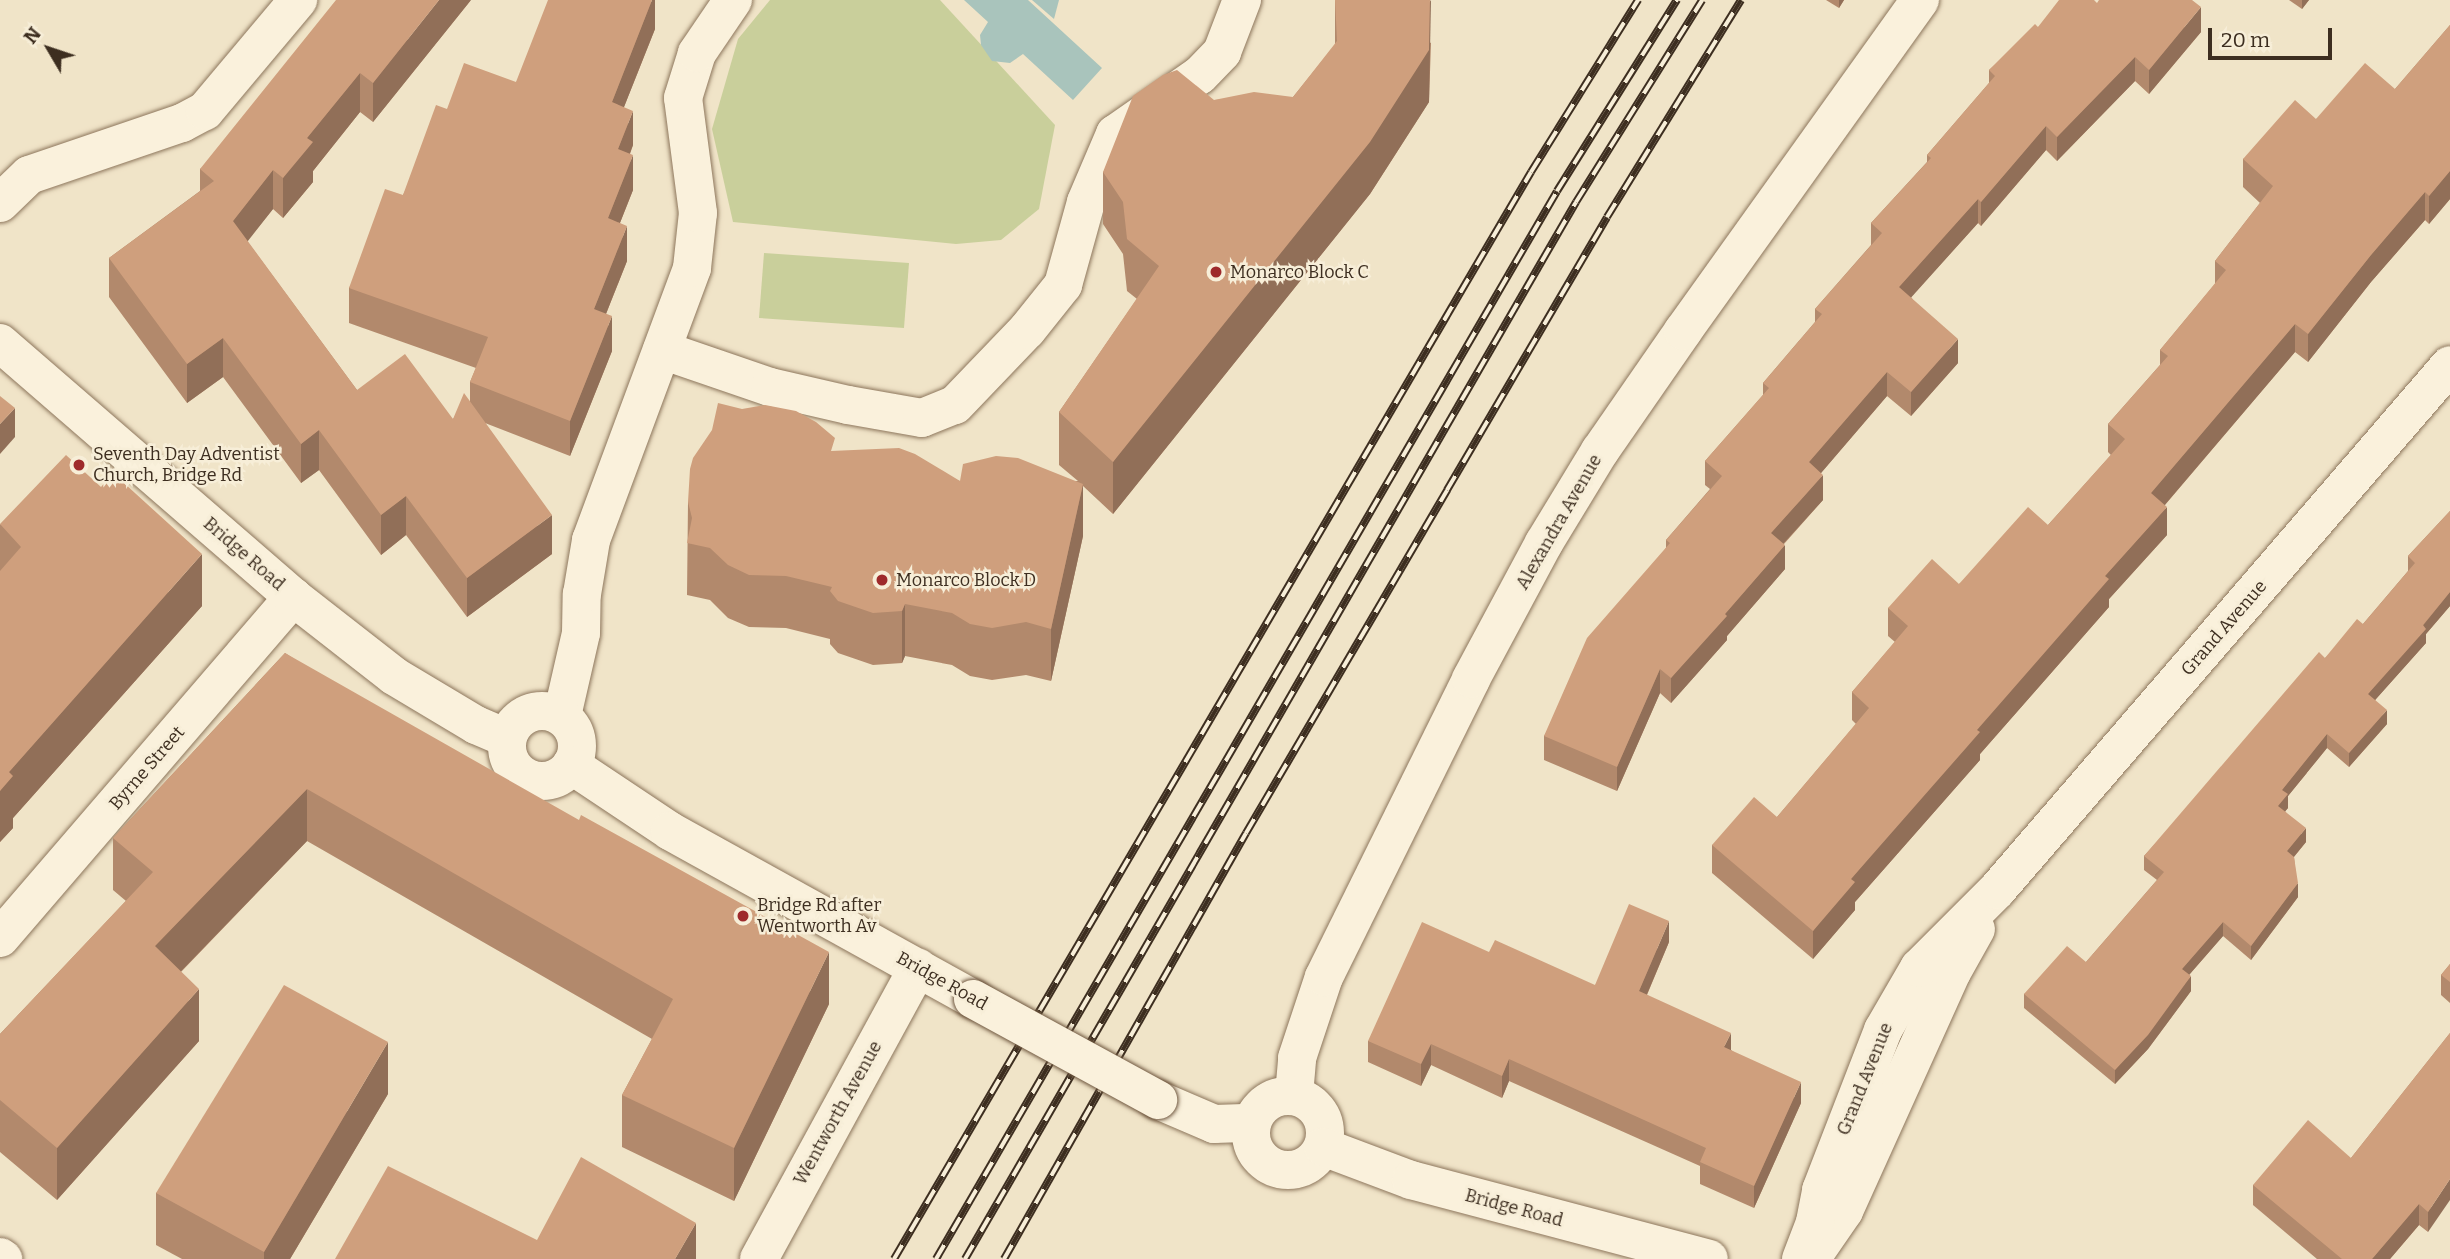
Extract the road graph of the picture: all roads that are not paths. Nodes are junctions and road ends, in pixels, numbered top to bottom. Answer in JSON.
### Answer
{"nodes":[{"id":1,"x":298,"y":0,"type":"edge"},
{"id":2,"x":733,"y":0,"type":"edge"},
{"id":3,"x":1242,"y":0,"type":"edge"},
{"id":4,"x":1920,"y":0,"type":"edge"},
{"id":5,"x":0,"y":203,"type":"edge"},
{"id":6,"x":0,"y":344,"type":"edge"},
{"id":7,"x":662,"y":350,"type":"junction"},
{"id":8,"x":2450,"y":365,"type":"edge"},
{"id":9,"x":293,"y":597,"type":"junction"},
{"id":10,"x":562,"y":716,"type":"junction"},
{"id":11,"x":506,"y":738,"type":"junction"},
{"id":12,"x":572,"y":765,"type":"junction"},
{"id":13,"x":1997,"y":890,"type":"junction"},
{"id":14,"x":0,"y":938,"type":"edge"},
{"id":15,"x":918,"y":967,"type":"junction"},
{"id":16,"x":1294,"y":1095,"type":"junction"},
{"id":17,"x":1252,"y":1124,"type":"junction"},
{"id":18,"x":1323,"y":1147,"type":"junction"},
{"id":19,"x":759,"y":1259,"type":"edge"},
{"id":20,"x":1709,"y":1259,"type":"edge"},
{"id":21,"x":1801,"y":1259,"type":"edge"},
{"id":22,"x":1810,"y":1259,"type":"edge"}],
"edges":[{"from":1,"to":5,"type":"street"},
{"from":2,"to":7,"type":"street"},
{"from":3,"to":7,"type":"street"},
{"from":4,"to":16,"type":"street","name":"Alexandra Avenue"},
{"from":6,"to":9,"type":"street","name":"Bridge Road"},
{"from":7,"to":10,"type":"street"},
{"from":8,"to":13,"type":"street","name":"Grand Avenue"},
{"from":9,"to":11,"type":"street","name":"Bridge Road"},
{"from":9,"to":14,"type":"street","name":"Byrne Street"},
{"from":10,"to":11,"type":"street"},
{"from":10,"to":12,"type":"street"},
{"from":11,"to":12,"type":"street"},
{"from":12,"to":15,"type":"street","name":"Bridge Road"},
{"from":13,"to":21,"type":"street","name":"Grand Avenue"},
{"from":13,"to":22,"type":"street","name":"Grand Avenue"},
{"from":15,"to":17,"type":"street","name":"Bridge Road","bridge":true},
{"from":15,"to":19,"type":"street","name":"Wentworth Avenue"},
{"from":16,"to":17,"type":"street"},
{"from":16,"to":18,"type":"street"},
{"from":17,"to":18,"type":"street"},
{"from":18,"to":20,"type":"street","name":"Bridge Road"}]}
